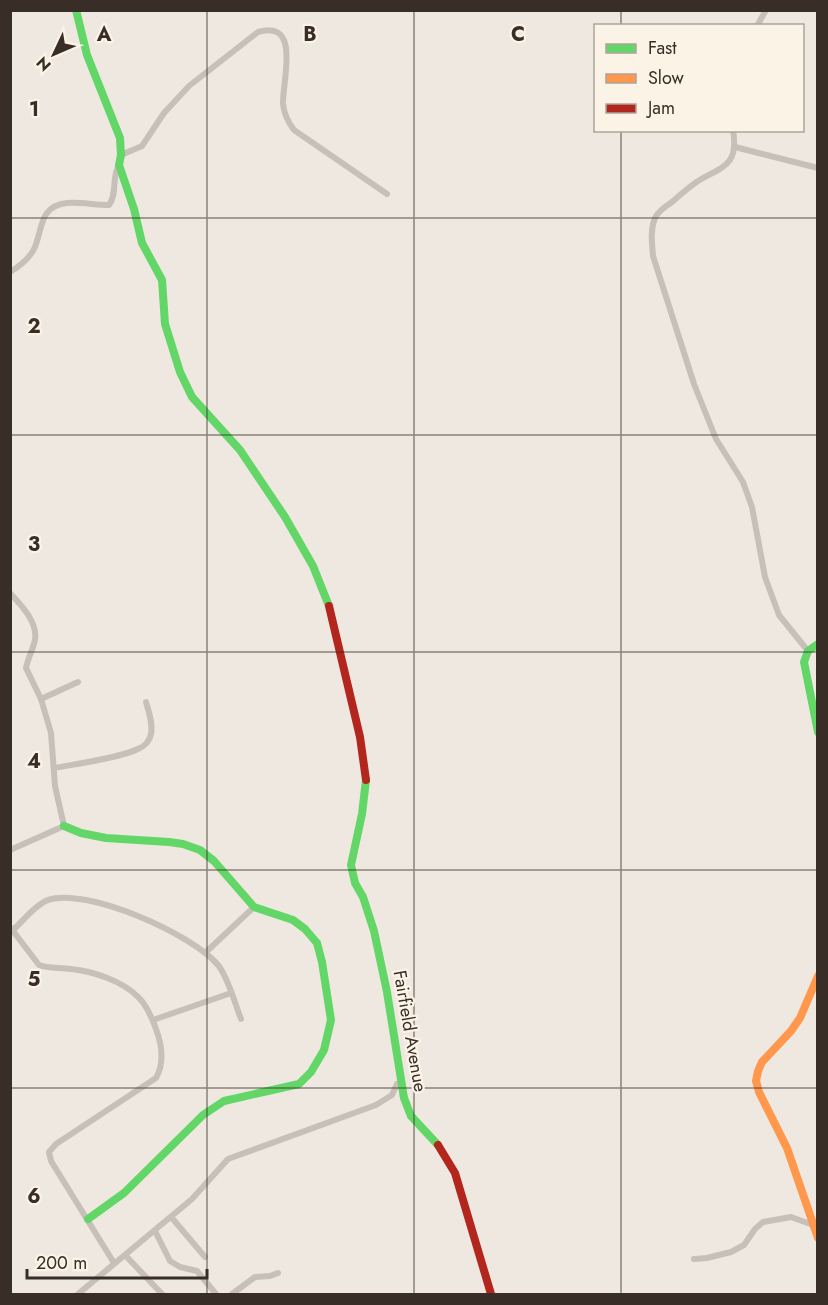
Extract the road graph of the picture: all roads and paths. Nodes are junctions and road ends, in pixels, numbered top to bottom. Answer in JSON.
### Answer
{"nodes":[{"id":1,"x":76,"y":10,"type":"edge"},
{"id":2,"x":766,"y":10,"type":"edge"},
{"id":3,"x":759,"y":24,"type":"edge"},
{"id":4,"x":733,"y":132,"type":"edge"},
{"id":5,"x":735,"y":147,"type":"junction"},
{"id":6,"x":121,"y":155,"type":"junction"},
{"id":7,"x":119,"y":165,"type":"junction"},
{"id":8,"x":818,"y":168,"type":"edge"},
{"id":9,"x":387,"y":194,"type":"dead end"},
{"id":10,"x":10,"y":272,"type":"edge"},
{"id":11,"x":10,"y":593,"type":"edge"},
{"id":12,"x":818,"y":644,"type":"edge"},
{"id":13,"x":808,"y":651,"type":"junction"},
{"id":14,"x":78,"y":682,"type":"dead end"},
{"id":15,"x":41,"y":699,"type":"junction"},
{"id":16,"x":146,"y":702,"type":"dead end"},
{"id":17,"x":818,"y":732,"type":"edge"},
{"id":18,"x":54,"y":768,"type":"junction"},
{"id":19,"x":64,"y":826,"type":"junction"},
{"id":20,"x":10,"y":850,"type":"edge"},
{"id":21,"x":254,"y":907,"type":"junction"},
{"id":22,"x":12,"y":928,"type":"edge"},
{"id":23,"x":205,"y":953,"type":"junction"},
{"id":24,"x":818,"y":976,"type":"edge"},
{"id":25,"x":231,"y":993,"type":"junction"},
{"id":26,"x":241,"y":1019,"type":"dead end"},
{"id":27,"x":153,"y":1020,"type":"junction"},
{"id":28,"x":401,"y":1083,"type":"junction"},
{"id":29,"x":172,"y":1218,"type":"junction"},
{"id":30,"x":88,"y":1219,"type":"junction"},
{"id":31,"x":813,"y":1225,"type":"junction"},
{"id":32,"x":155,"y":1231,"type":"junction"},
{"id":33,"x":818,"y":1238,"type":"edge"},
{"id":34,"x":125,"y":1255,"type":"junction"},
{"id":35,"x":206,"y":1257,"type":"dead end"},
{"id":36,"x":694,"y":1259,"type":"dead end"},
{"id":37,"x":114,"y":1263,"type":"junction"},
{"id":38,"x":278,"y":1273,"type":"dead end"},
{"id":39,"x":78,"y":1294,"type":"edge"},
{"id":40,"x":162,"y":1294,"type":"edge"},
{"id":41,"x":216,"y":1294,"type":"edge"},
{"id":42,"x":231,"y":1294,"type":"edge"},
{"id":43,"x":491,"y":1294,"type":"edge"}],
"edges":[{"from":1,"to":6,"type":"street"},
{"from":2,"to":3,"type":"street"},
{"from":4,"to":5,"type":"street"},
{"from":5,"to":8,"type":"street"},
{"from":5,"to":13,"type":"street"},
{"from":6,"to":7,"type":"street"},
{"from":6,"to":9,"type":"street"},
{"from":7,"to":10,"type":"street"},
{"from":7,"to":28,"type":"street","name":"Fairfield Avenue"},
{"from":11,"to":15,"type":"street"},
{"from":12,"to":13,"type":"street"},
{"from":13,"to":17,"type":"street"},
{"from":14,"to":15,"type":"street"},
{"from":15,"to":18,"type":"street"},
{"from":16,"to":18,"type":"street"},
{"from":18,"to":19,"type":"street"},
{"from":19,"to":20,"type":"street"},
{"from":19,"to":21,"type":"street"},
{"from":21,"to":23,"type":"street"},
{"from":21,"to":30,"type":"street"},
{"from":22,"to":23,"type":"street"},
{"from":22,"to":27,"type":"street"},
{"from":23,"to":25,"type":"street"},
{"from":24,"to":31,"type":"street"},
{"from":25,"to":26,"type":"street"},
{"from":25,"to":27,"type":"street"},
{"from":27,"to":30,"type":"street"},
{"from":28,"to":29,"type":"street"},
{"from":28,"to":43,"type":"street","name":"Fairfield Avenue"},
{"from":29,"to":32,"type":"street"},
{"from":29,"to":35,"type":"street"},
{"from":30,"to":37,"type":"street"},
{"from":31,"to":33,"type":"street"},
{"from":31,"to":36,"type":"street"},
{"from":32,"to":34,"type":"street"},
{"from":32,"to":41,"type":"street"},
{"from":34,"to":37,"type":"street"},
{"from":34,"to":40,"type":"street"},
{"from":37,"to":39,"type":"street"},
{"from":38,"to":42,"type":"street"}]}
